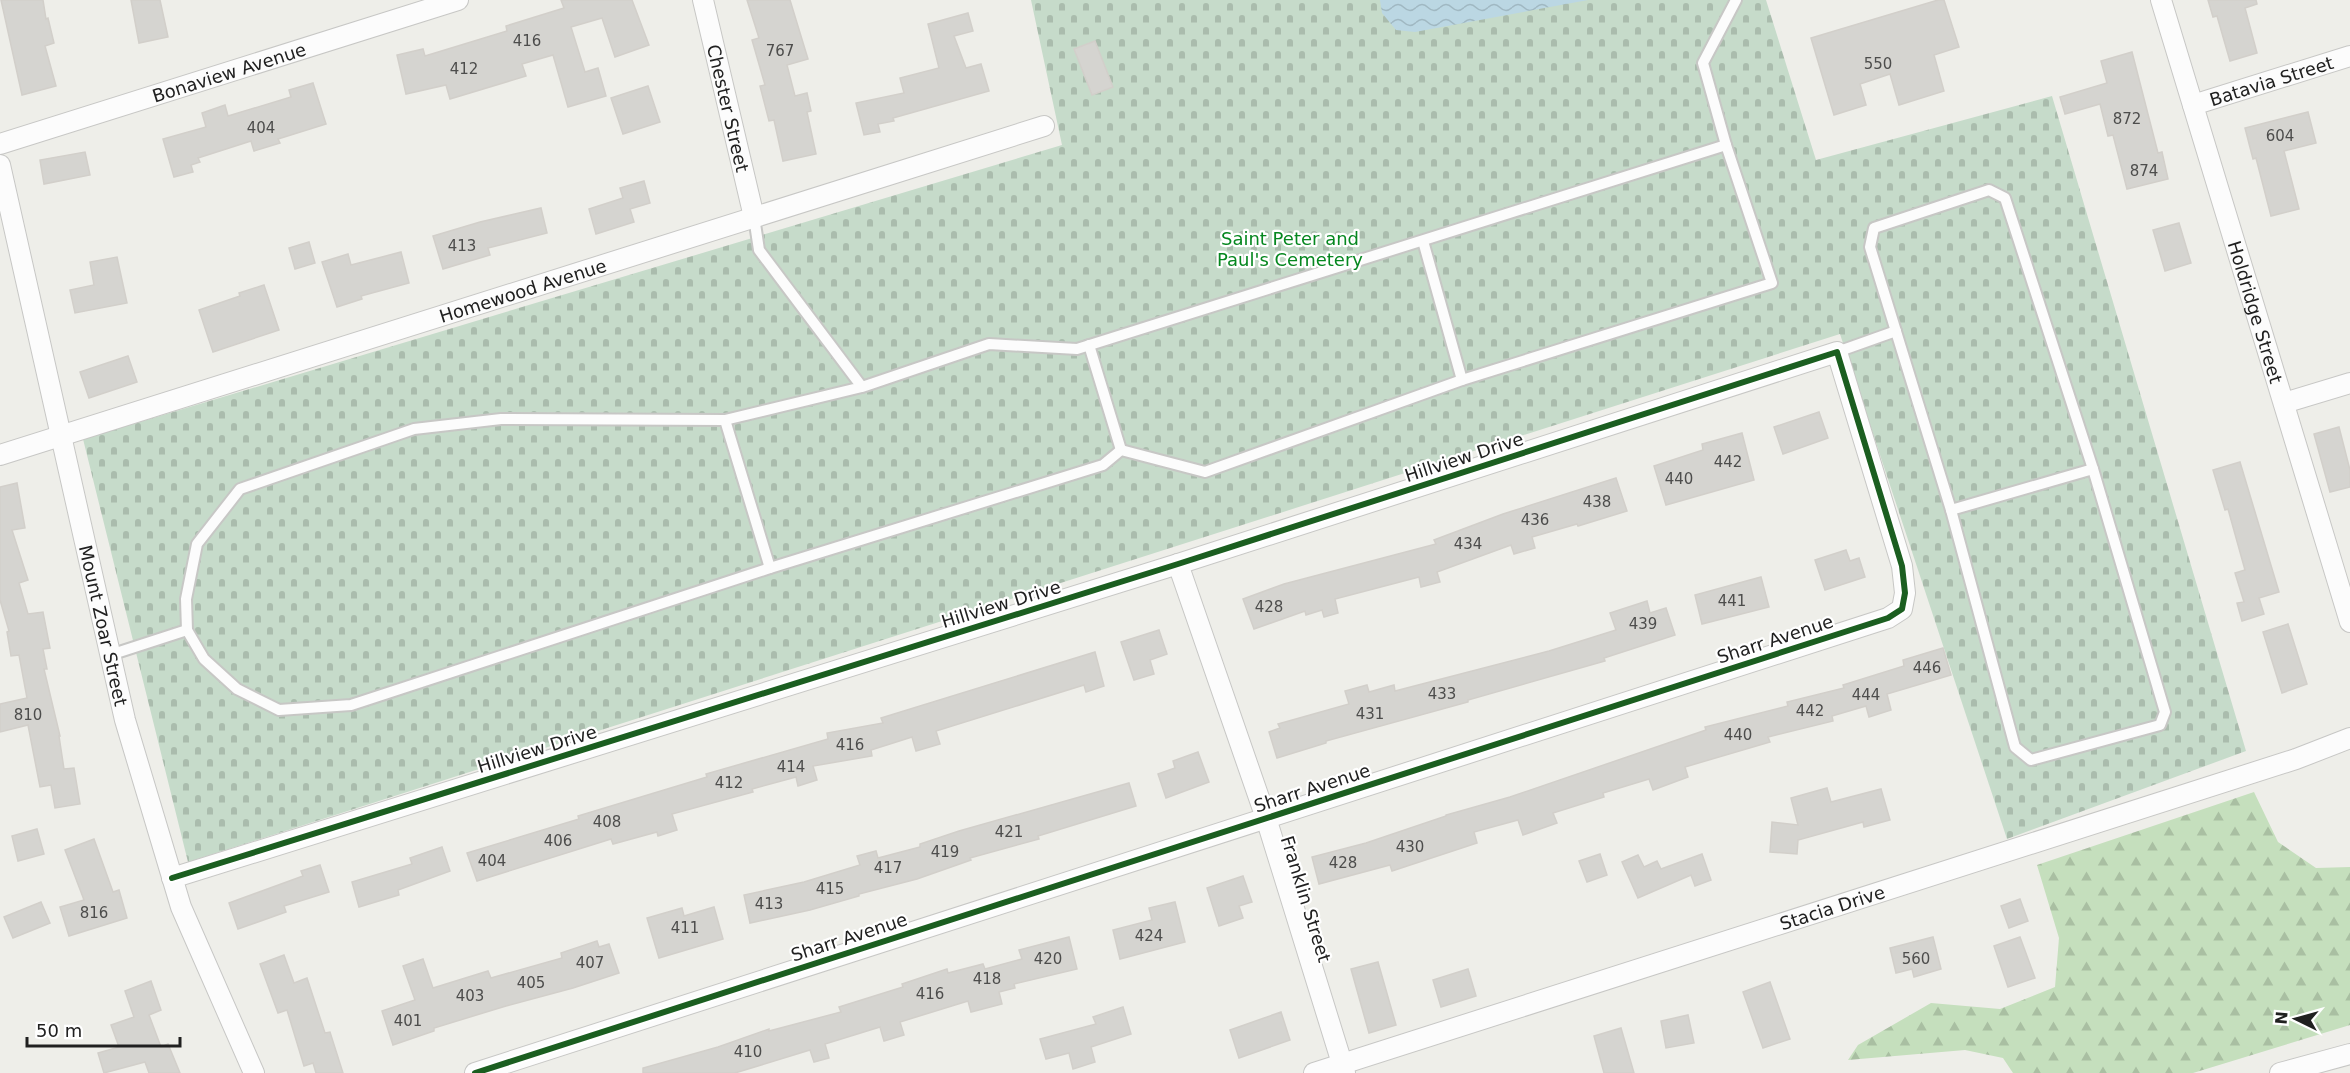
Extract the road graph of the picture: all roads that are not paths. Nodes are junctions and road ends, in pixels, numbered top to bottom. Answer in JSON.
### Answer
{"nodes":[{"id":1,"x":458,"y":0,"type":"edge"},
{"id":2,"x":703,"y":0,"type":"edge"},
{"id":3,"x":1736,"y":0,"type":"edge"},
{"id":4,"x":2161,"y":0,"type":"edge"},
{"id":5,"x":2350,"y":56,"type":"edge"},
{"id":6,"x":2193,"y":105,"type":"junction"},
{"id":7,"x":1044,"y":126,"type":"dead end"},
{"id":8,"x":0,"y":144,"type":"edge"},
{"id":9,"x":1726,"y":145,"type":"junction"},
{"id":10,"x":0,"y":165,"type":"edge"},
{"id":11,"x":754,"y":217,"type":"junction"},
{"id":12,"x":1424,"y":241,"type":"junction"},
{"id":13,"x":1896,"y":331,"type":"junction"},
{"id":14,"x":1089,"y":345,"type":"junction"},
{"id":15,"x":1837,"y":352,"type":"junction"},
{"id":16,"x":1462,"y":380,"type":"junction"},
{"id":17,"x":2350,"y":383,"type":"edge"},
{"id":18,"x":862,"y":387,"type":"junction"},
{"id":19,"x":2284,"y":403,"type":"junction"},
{"id":20,"x":725,"y":420,"type":"junction"},
{"id":21,"x":61,"y":436,"type":"junction"},
{"id":22,"x":1121,"y":450,"type":"junction"},
{"id":23,"x":0,"y":455,"type":"edge"},
{"id":24,"x":2093,"y":470,"type":"junction"},
{"id":25,"x":1950,"y":510,"type":"junction"},
{"id":26,"x":1178,"y":564,"type":"junction"},
{"id":27,"x":770,"y":568,"type":"junction"},
{"id":28,"x":2350,"y":622,"type":"edge"},
{"id":29,"x":187,"y":630,"type":"junction"},
{"id":30,"x":111,"y":655,"type":"junction"},
{"id":31,"x":2350,"y":738,"type":"edge"},
{"id":32,"x":1266,"y":818,"type":"junction"},
{"id":33,"x":172,"y":878,"type":"junction"},
{"id":34,"x":2350,"y":1054,"type":"edge"},
{"id":35,"x":1343,"y":1068,"type":"edge"},
{"id":36,"x":254,"y":1073,"type":"edge"},
{"id":37,"x":475,"y":1073,"type":"edge"},
{"id":38,"x":1314,"y":1073,"type":"edge"},
{"id":39,"x":2280,"y":1073,"type":"edge"}],
"edges":[{"from":1,"to":8,"type":"street","name":"Bonaview Avenue"},
{"from":2,"to":11,"type":"street","name":"Chester Street"},
{"from":3,"to":9,"type":"lane"},
{"from":4,"to":6,"type":"street","name":"Holdridge Street"},
{"from":5,"to":6,"type":"street","name":"Batavia Street"},
{"from":6,"to":19,"type":"street","name":"Holdridge Street"},
{"from":7,"to":11,"type":"street","name":"Homewood Avenue"},
{"from":9,"to":12,"type":"lane"},
{"from":9,"to":16,"type":"lane"},
{"from":10,"to":21,"type":"street","name":"Mount Zoar Street"},
{"from":11,"to":18,"type":"lane"},
{"from":11,"to":21,"type":"street","name":"Homewood Avenue"},
{"from":12,"to":14,"type":"lane"},
{"from":12,"to":16,"type":"lane"},
{"from":13,"to":15,"type":"lane"},
{"from":13,"to":24,"type":"lane"},
{"from":13,"to":25,"type":"lane"},
{"from":14,"to":18,"type":"lane"},
{"from":14,"to":22,"type":"lane"},
{"from":15,"to":26,"type":"street","name":"Hillview Drive"},
{"from":15,"to":32,"type":"street","name":"Sharr Avenue"},
{"from":16,"to":22,"type":"lane"},
{"from":17,"to":19,"type":"street"},
{"from":18,"to":20,"type":"lane"},
{"from":19,"to":28,"type":"street","name":"Holdridge Street"},
{"from":20,"to":27,"type":"lane"},
{"from":20,"to":29,"type":"lane"},
{"from":21,"to":23,"type":"street","name":"Homewood Avenue"},
{"from":21,"to":30,"type":"street","name":"Mount Zoar Street"},
{"from":22,"to":27,"type":"lane"},
{"from":24,"to":25,"type":"lane"},
{"from":24,"to":25,"type":"lane"},
{"from":26,"to":32,"type":"street","name":"Franklin Street"},
{"from":26,"to":33,"type":"street","name":"Hillview Drive"},
{"from":27,"to":29,"type":"lane"},
{"from":29,"to":30,"type":"lane"},
{"from":30,"to":33,"type":"street","name":"Mount Zoar Street"},
{"from":31,"to":35,"type":"street","name":"Stacia Drive"},
{"from":32,"to":35,"type":"street","name":"Franklin Street"},
{"from":32,"to":37,"type":"street","name":"Sharr Avenue"},
{"from":33,"to":36,"type":"street","name":"Mount Zoar Street"},
{"from":34,"to":39,"type":"street"},
{"from":35,"to":38,"type":"street","name":"Stacia Drive"}]}
